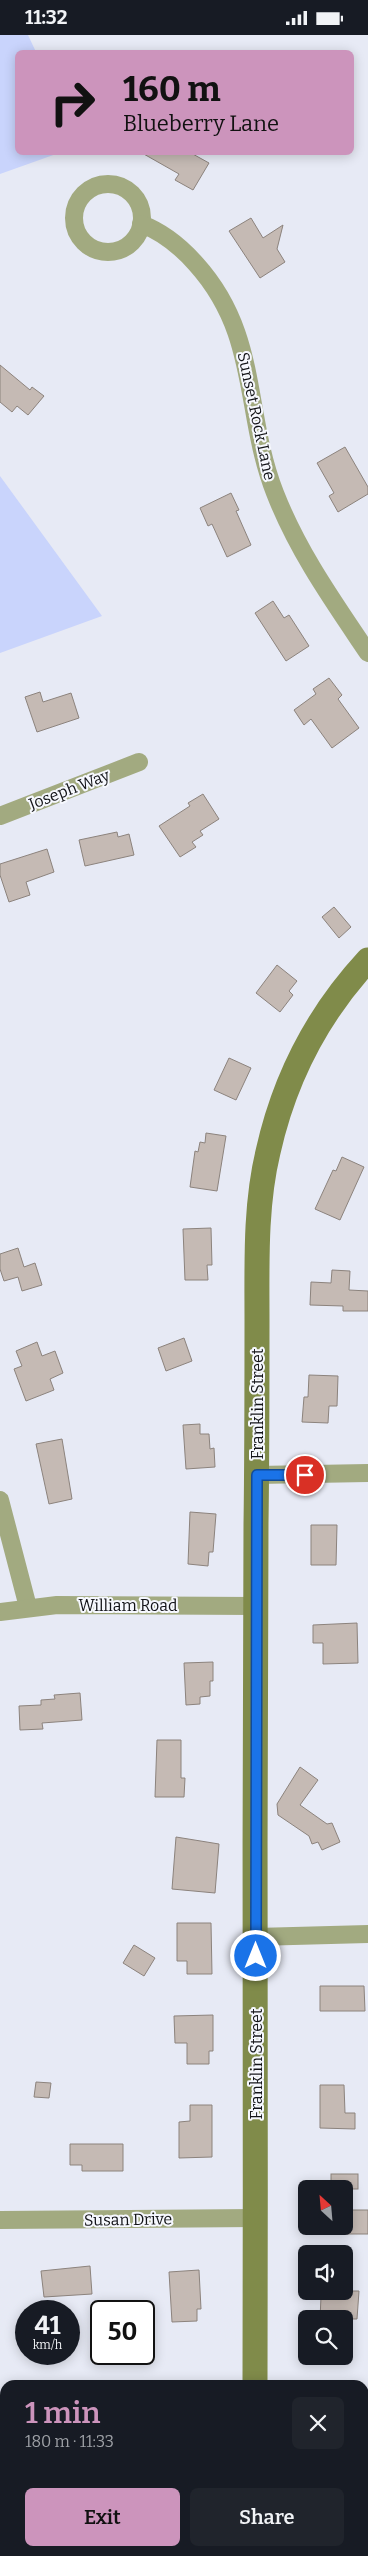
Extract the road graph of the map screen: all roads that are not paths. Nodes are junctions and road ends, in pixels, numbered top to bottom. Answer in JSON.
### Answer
{"nodes":[{"id":1,"x":141,"y":224,"type":"dead end"},
{"id":2,"x":368,"y":653,"type":"edge"},
{"id":3,"x":139,"y":762,"type":"dead end"},
{"id":4,"x":0,"y":816,"type":"edge"},
{"id":5,"x":368,"y":960,"type":"edge"},
{"id":6,"x":368,"y":1473,"type":"edge"},
{"id":7,"x":257,"y":1475,"type":"junction"},
{"id":8,"x":0,"y":1499,"type":"edge"},
{"id":9,"x":256,"y":1606,"type":"junction"},
{"id":10,"x":28,"y":1607,"type":"junction"},
{"id":11,"x":0,"y":1611,"type":"edge"},
{"id":12,"x":368,"y":1934,"type":"edge"},
{"id":13,"x":256,"y":1937,"type":"junction"},
{"id":14,"x":256,"y":2218,"type":"junction"},
{"id":15,"x":0,"y":2221,"type":"edge"},
{"id":16,"x":255,"y":2380,"type":"edge"}],
"edges":[{"from":1,"to":2,"type":"street","name":"Sunset Rock Lane"},
{"from":3,"to":4,"type":"street","name":"Joseph Way"},
{"from":5,"to":7,"type":"main road","name":"Franklin Street"},
{"from":6,"to":7,"type":"street"},
{"from":7,"to":9,"type":"main road","name":"Franklin Street"},
{"from":8,"to":10,"type":"street"},
{"from":9,"to":10,"type":"street","name":"William Road"},
{"from":9,"to":13,"type":"main road","name":"Franklin Street"},
{"from":10,"to":11,"type":"street","name":"William Road"},
{"from":12,"to":13,"type":"street"},
{"from":13,"to":14,"type":"main road","name":"Franklin Street"},
{"from":14,"to":15,"type":"street","name":"Susan Drive"},
{"from":14,"to":16,"type":"main road","name":"Franklin Street"}]}
